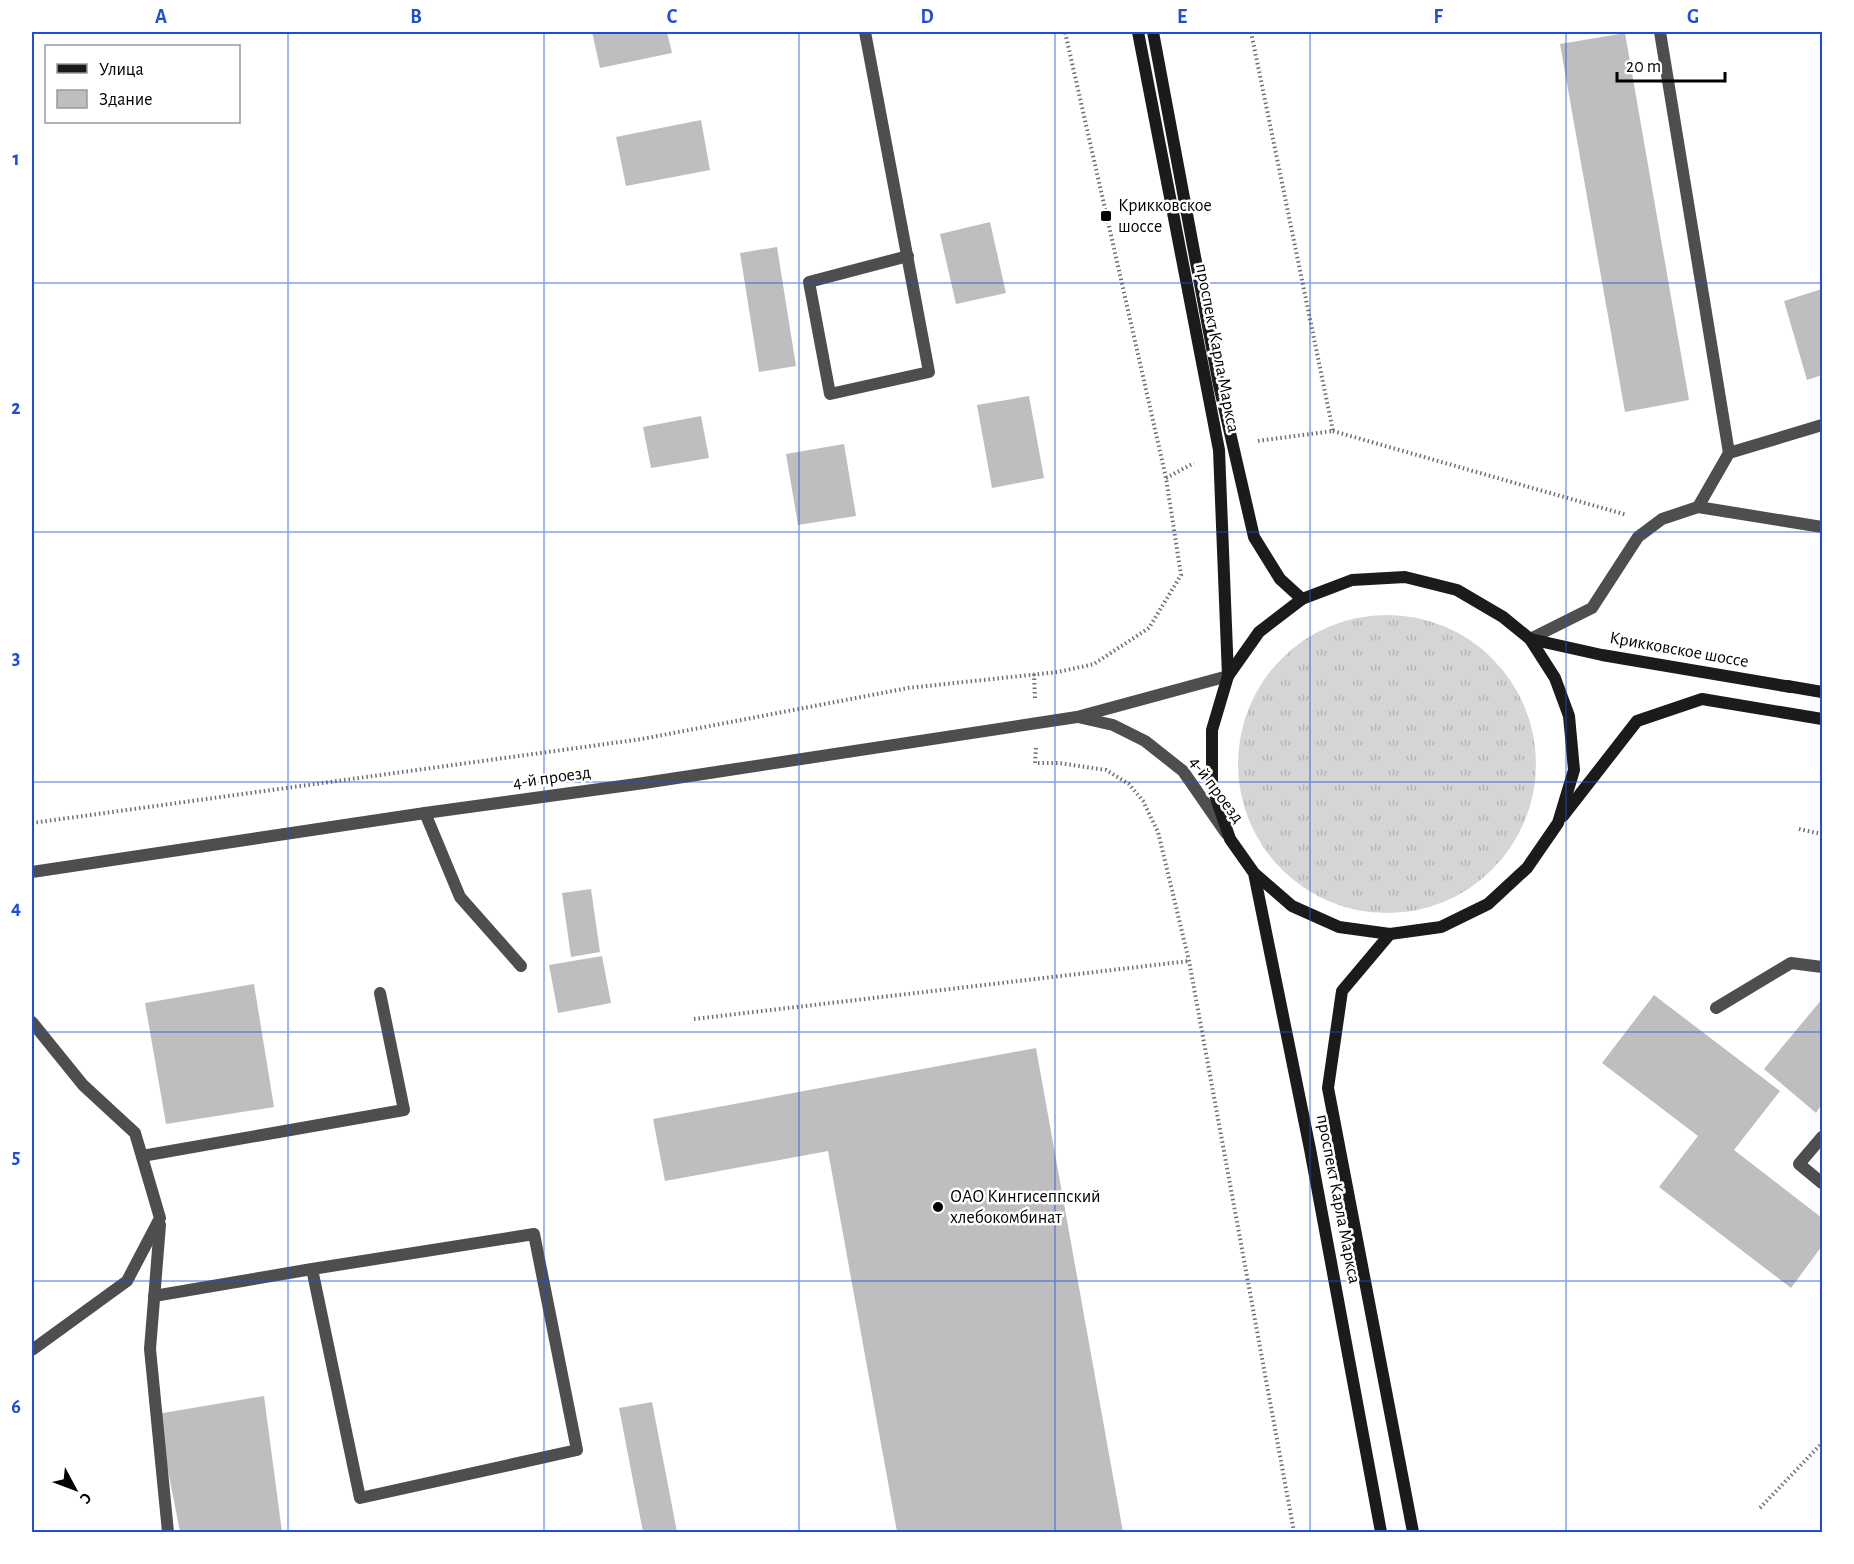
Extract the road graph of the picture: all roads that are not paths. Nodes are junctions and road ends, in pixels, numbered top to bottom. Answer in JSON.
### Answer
{"nodes":[{"id":1,"x":865,"y":32,"type":"edge"},
{"id":2,"x":1138,"y":32,"type":"edge"},
{"id":3,"x":1153,"y":32,"type":"edge"},
{"id":4,"x":1660,"y":32,"type":"edge"},
{"id":5,"x":908,"y":256,"type":"junction"},
{"id":6,"x":1822,"y":425,"type":"edge"},
{"id":7,"x":1728,"y":453,"type":"junction"},
{"id":8,"x":1698,"y":507,"type":"junction"},
{"id":9,"x":1822,"y":527,"type":"edge"},
{"id":10,"x":1302,"y":599,"type":"junction"},
{"id":11,"x":1530,"y":639,"type":"junction"},
{"id":12,"x":1228,"y":676,"type":"junction"},
{"id":13,"x":1822,"y":692,"type":"edge"},
{"id":14,"x":1077,"y":717,"type":"junction"},
{"id":15,"x":1822,"y":719,"type":"edge"},
{"id":16,"x":425,"y":813,"type":"junction"},
{"id":17,"x":1558,"y":823,"type":"junction"},
{"id":18,"x":1230,"y":840,"type":"junction"},
{"id":19,"x":32,"y":872,"type":"edge"},
{"id":20,"x":1254,"y":873,"type":"junction"},
{"id":21,"x":1390,"y":934,"type":"junction"},
{"id":22,"x":521,"y":966,"type":"dead end"},
{"id":23,"x":1822,"y":967,"type":"edge"},
{"id":24,"x":380,"y":993,"type":"dead end"},
{"id":25,"x":1716,"y":1008,"type":"dead end"},
{"id":26,"x":32,"y":1022,"type":"edge"},
{"id":27,"x":1822,"y":1137,"type":"edge"},
{"id":28,"x":142,"y":1156,"type":"junction"},
{"id":29,"x":1822,"y":1183,"type":"edge"},
{"id":30,"x":160,"y":1218,"type":"junction"},
{"id":31,"x":312,"y":1269,"type":"junction"},
{"id":32,"x":154,"y":1296,"type":"junction"},
{"id":33,"x":32,"y":1350,"type":"edge"},
{"id":34,"x":168,"y":1533,"type":"edge"},
{"id":35,"x":1381,"y":1533,"type":"edge"},
{"id":36,"x":1413,"y":1533,"type":"edge"}],
"edges":[{"from":1,"to":5,"type":"street"},
{"from":2,"to":12,"type":"main road","name":"проспект Карла Маркса"},
{"from":3,"to":10,"type":"main road"},
{"from":4,"to":7,"type":"street"},
{"from":5,"to":5,"type":"street"},
{"from":6,"to":7,"type":"street"},
{"from":7,"to":8,"type":"street"},
{"from":8,"to":9,"type":"street"},
{"from":8,"to":11,"type":"street"},
{"from":10,"to":11,"type":"main road","name":"проспект Карла Маркса"},
{"from":10,"to":12,"type":"main road","name":"проспект Карла Маркса"},
{"from":11,"to":13,"type":"main road","name":"Крикковское шоссе"},
{"from":11,"to":17,"type":"main road","name":"проспект Карла Маркса"},
{"from":12,"to":14,"type":"street","name":"4-й проезд"},
{"from":12,"to":18,"type":"main road","name":"проспект Карла Маркса"},
{"from":14,"to":16,"type":"street","name":"4-й проезд"},
{"from":14,"to":18,"type":"street","name":"4-й проезд"},
{"from":15,"to":17,"type":"main road"},
{"from":16,"to":19,"type":"street","name":"4-й проезд"},
{"from":16,"to":22,"type":"street"},
{"from":17,"to":21,"type":"main road","name":"проспект Карла Маркса"},
{"from":18,"to":20,"type":"main road","name":"проспект Карла Маркса"},
{"from":20,"to":21,"type":"main road","name":"проспект Карла Маркса"},
{"from":20,"to":35,"type":"main road","name":"проспект Карла Маркса"},
{"from":21,"to":36,"type":"main road"},
{"from":23,"to":25,"type":"street"},
{"from":24,"to":28,"type":"street"},
{"from":26,"to":28,"type":"street"},
{"from":27,"to":29,"type":"street"},
{"from":28,"to":30,"type":"street"},
{"from":30,"to":32,"type":"street"},
{"from":30,"to":33,"type":"street"},
{"from":31,"to":31,"type":"street"},
{"from":31,"to":32,"type":"street"},
{"from":32,"to":34,"type":"street"}]}
